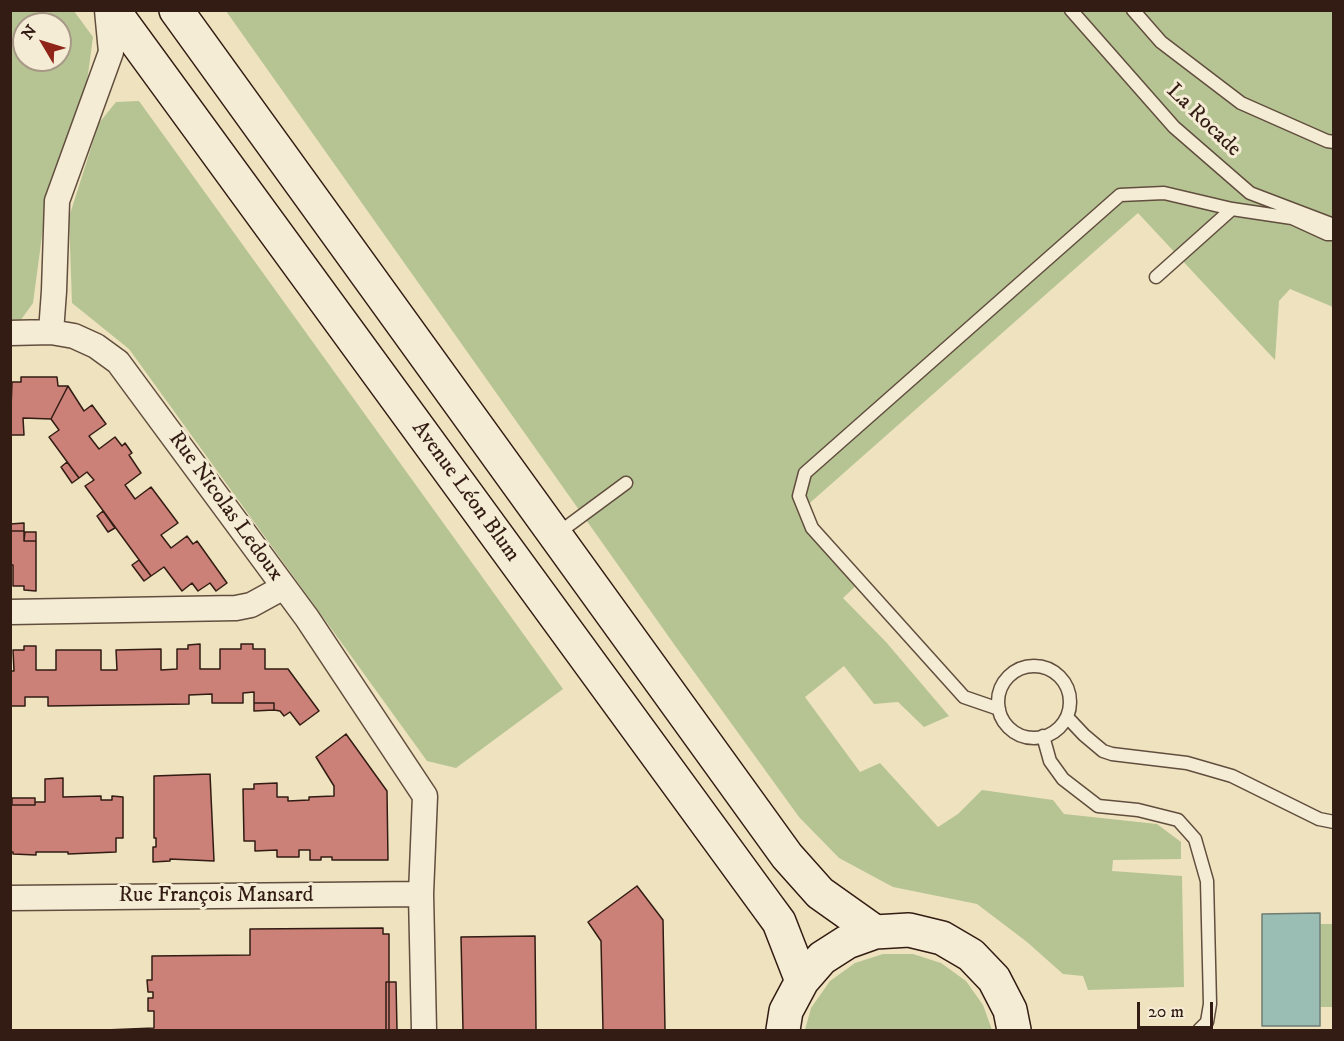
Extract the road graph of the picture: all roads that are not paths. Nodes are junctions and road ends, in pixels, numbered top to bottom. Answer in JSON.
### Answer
{"nodes":[{"id":1,"x":107,"y":10,"type":"edge"},
{"id":2,"x":113,"y":10,"type":"edge"},
{"id":3,"x":176,"y":10,"type":"edge"},
{"id":4,"x":1071,"y":10,"type":"edge"},
{"id":5,"x":1133,"y":10,"type":"edge"},
{"id":6,"x":1334,"y":142,"type":"edge"},
{"id":7,"x":1232,"y":208,"type":"junction"},
{"id":8,"x":1334,"y":225,"type":"edge"},
{"id":9,"x":1334,"y":234,"type":"edge"},
{"id":10,"x":1156,"y":277,"type":"dead end"},
{"id":11,"x":51,"y":332,"type":"junction"},
{"id":12,"x":10,"y":333,"type":"edge"},
{"id":13,"x":626,"y":483,"type":"dead end"},
{"id":14,"x":555,"y":535,"type":"junction"},
{"id":15,"x":284,"y":587,"type":"junction"},
{"id":16,"x":10,"y":612,"type":"edge"},
{"id":17,"x":999,"y":708,"type":"junction"},
{"id":18,"x":1066,"y":717,"type":"junction"},
{"id":19,"x":1043,"y":736,"type":"junction"},
{"id":20,"x":1334,"y":822,"type":"edge"},
{"id":21,"x":421,"y":894,"type":"junction"},
{"id":22,"x":10,"y":898,"type":"edge"},
{"id":23,"x":875,"y":932,"type":"junction"},
{"id":24,"x":802,"y":981,"type":"junction"},
{"id":25,"x":424,"y":1030,"type":"edge"},
{"id":26,"x":783,"y":1030,"type":"edge"},
{"id":27,"x":1014,"y":1030,"type":"edge"},
{"id":28,"x":1199,"y":1030,"type":"edge"}],
"edges":[{"from":1,"to":11,"type":"street"},
{"from":2,"to":24,"type":"main road","name":"Avenue Léon Blum"},
{"from":3,"to":14,"type":"main road"},
{"from":4,"to":8,"type":"lane","name":"La Rocade"},
{"from":5,"to":6,"type":"lane","name":"La Rocade"},
{"from":7,"to":9,"type":"lane"},
{"from":7,"to":10,"type":"lane"},
{"from":7,"to":17,"type":"lane"},
{"from":11,"to":12,"type":"street","name":"Rue Nicolas Ledoux"},
{"from":11,"to":15,"type":"street","name":"Rue Nicolas Ledoux"},
{"from":13,"to":14,"type":"lane"},
{"from":14,"to":23,"type":"main road"},
{"from":15,"to":16,"type":"street"},
{"from":15,"to":21,"type":"street","name":"Rue Nicolas Ledoux"},
{"from":17,"to":18,"type":"lane"},
{"from":17,"to":19,"type":"lane"},
{"from":18,"to":19,"type":"lane"},
{"from":18,"to":20,"type":"lane"},
{"from":19,"to":28,"type":"lane"},
{"from":21,"to":22,"type":"street","name":"Rue François Mansard"},
{"from":21,"to":25,"type":"street","name":"Rue Nicolas Ledoux"},
{"from":23,"to":24,"type":"main road"},
{"from":23,"to":27,"type":"main road"},
{"from":24,"to":26,"type":"main road"}]}
